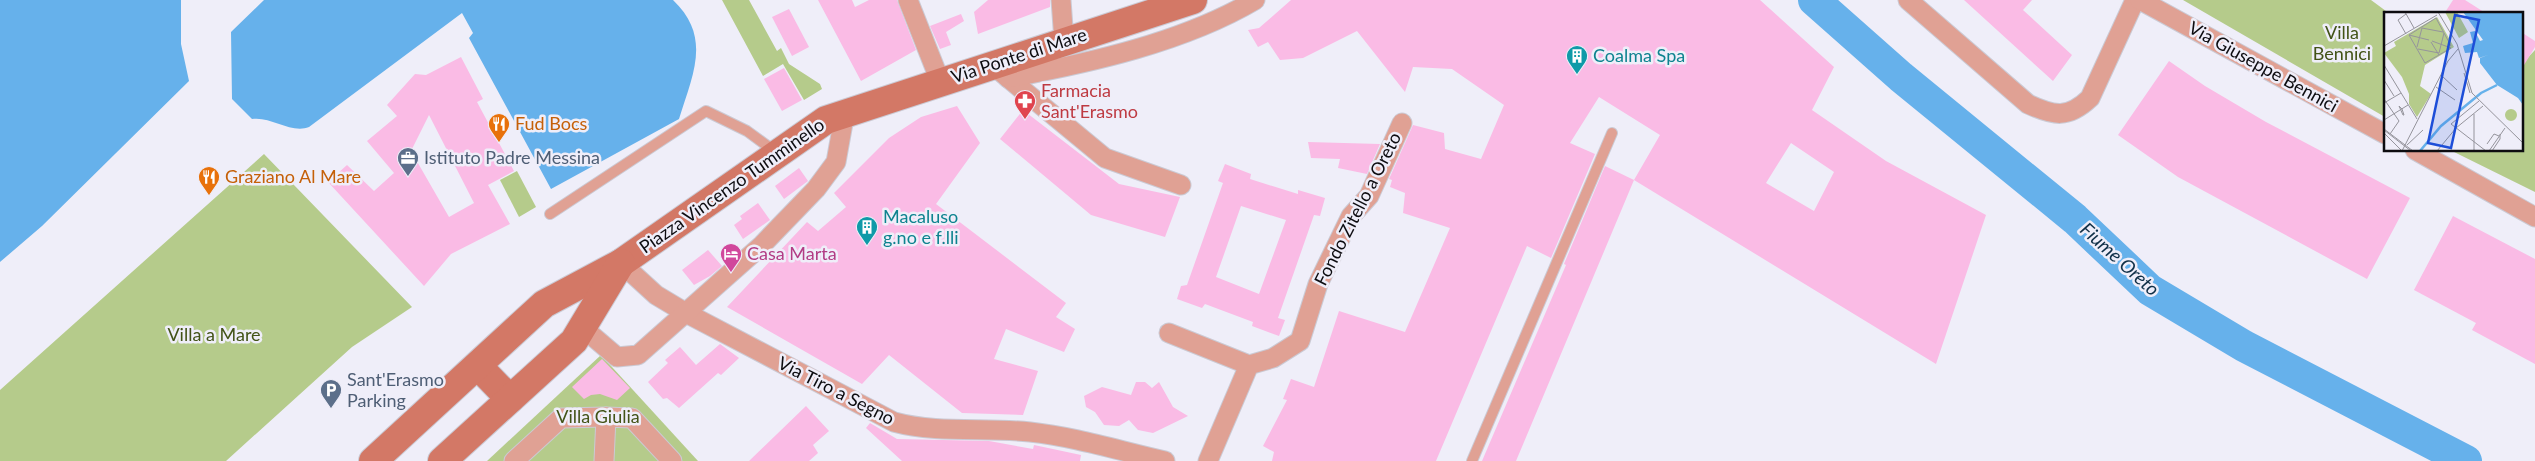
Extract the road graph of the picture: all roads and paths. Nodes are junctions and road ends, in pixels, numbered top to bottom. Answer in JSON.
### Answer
{"nodes":[{"id":1,"x":908,"y":0,"type":"edge"},
{"id":2,"x":1061,"y":0,"type":"edge"},
{"id":3,"x":1193,"y":0,"type":"edge"},
{"id":4,"x":1255,"y":0,"type":"edge"},
{"id":5,"x":1908,"y":0,"type":"edge"},
{"id":6,"x":2135,"y":0,"type":"edge"},
{"id":7,"x":2140,"y":0,"type":"edge"},
{"id":8,"x":1064,"y":41,"type":"junction"},
{"id":9,"x":1001,"y":71,"type":"junction"},
{"id":10,"x":940,"y":81,"type":"junction"},
{"id":11,"x":845,"y":112,"type":"junction"},
{"id":12,"x":1402,"y":123,"type":"dead end"},
{"id":13,"x":2384,"y":133,"type":"edge"},
{"id":14,"x":1612,"y":134,"type":"dead end"},
{"id":15,"x":2417,"y":151,"type":"edge"},
{"id":16,"x":778,"y":154,"type":"junction"},
{"id":17,"x":1180,"y":185,"type":"dead end"},
{"id":18,"x":550,"y":214,"type":"dead end"},
{"id":19,"x":2535,"y":217,"type":"edge"},
{"id":20,"x":621,"y":263,"type":"junction"},
{"id":21,"x":686,"y":313,"type":"junction"},
{"id":22,"x":583,"y":328,"type":"junction"},
{"id":23,"x":1169,"y":332,"type":"dead end"},
{"id":24,"x":1249,"y":365,"type":"junction"},
{"id":25,"x":478,"y":366,"type":"junction"},
{"id":26,"x":510,"y":399,"type":"junction"},
{"id":27,"x":606,"y":417,"type":"junction"},
{"id":28,"x":373,"y":461,"type":"edge"},
{"id":29,"x":442,"y":461,"type":"edge"},
{"id":30,"x":514,"y":461,"type":"edge"},
{"id":31,"x":604,"y":461,"type":"edge"},
{"id":32,"x":672,"y":461,"type":"edge"},
{"id":33,"x":1165,"y":461,"type":"edge"},
{"id":34,"x":1208,"y":461,"type":"edge"},
{"id":35,"x":1472,"y":461,"type":"edge"}],
"edges":[{"from":1,"to":10,"type":"street"},
{"from":2,"to":8,"type":"street"},
{"from":3,"to":8,"type":"main road","name":"Via Ponte di Mare"},
{"from":4,"to":9,"type":"street"},
{"from":5,"to":6,"type":"street"},
{"from":7,"to":13,"type":"street","name":"Via Giuseppe Bennici"},
{"from":8,"to":9,"type":"main road","name":"Via Ponte di Mare"},
{"from":9,"to":10,"type":"main road","name":"Via Ponte di Mare"},
{"from":9,"to":17,"type":"street"},
{"from":10,"to":11,"type":"main road","name":"Via Ponte di Mare"},
{"from":11,"to":16,"type":"main road","name":"Piazza Vincenzo Tumminello"},
{"from":11,"to":21,"type":"street"},
{"from":12,"to":24,"type":"street","name":"Fondo Zitello a Oreto"},
{"from":14,"to":35,"type":"lane"},
{"from":15,"to":19,"type":"street"},
{"from":16,"to":18,"type":"lane"},
{"from":16,"to":20,"type":"main road","name":"Piazza Vincenzo Tumminello"},
{"from":20,"to":21,"type":"street","name":"Via Tiro a Segno"},
{"from":20,"to":22,"type":"main road"},
{"from":20,"to":25,"type":"main road","name":"Piazza Vincenzo Tumminello"},
{"from":21,"to":22,"type":"street"},
{"from":21,"to":33,"type":"street","name":"Via Tiro a Segno"},
{"from":22,"to":26,"type":"main road"},
{"from":23,"to":24,"type":"street"},
{"from":24,"to":34,"type":"street"},
{"from":25,"to":26,"type":"main road"},
{"from":25,"to":28,"type":"main road","name":"Piazza Vincenzo Tumminello"},
{"from":26,"to":29,"type":"main road"},
{"from":27,"to":30,"type":"street"},
{"from":27,"to":31,"type":"street"},
{"from":27,"to":32,"type":"street"}]}
